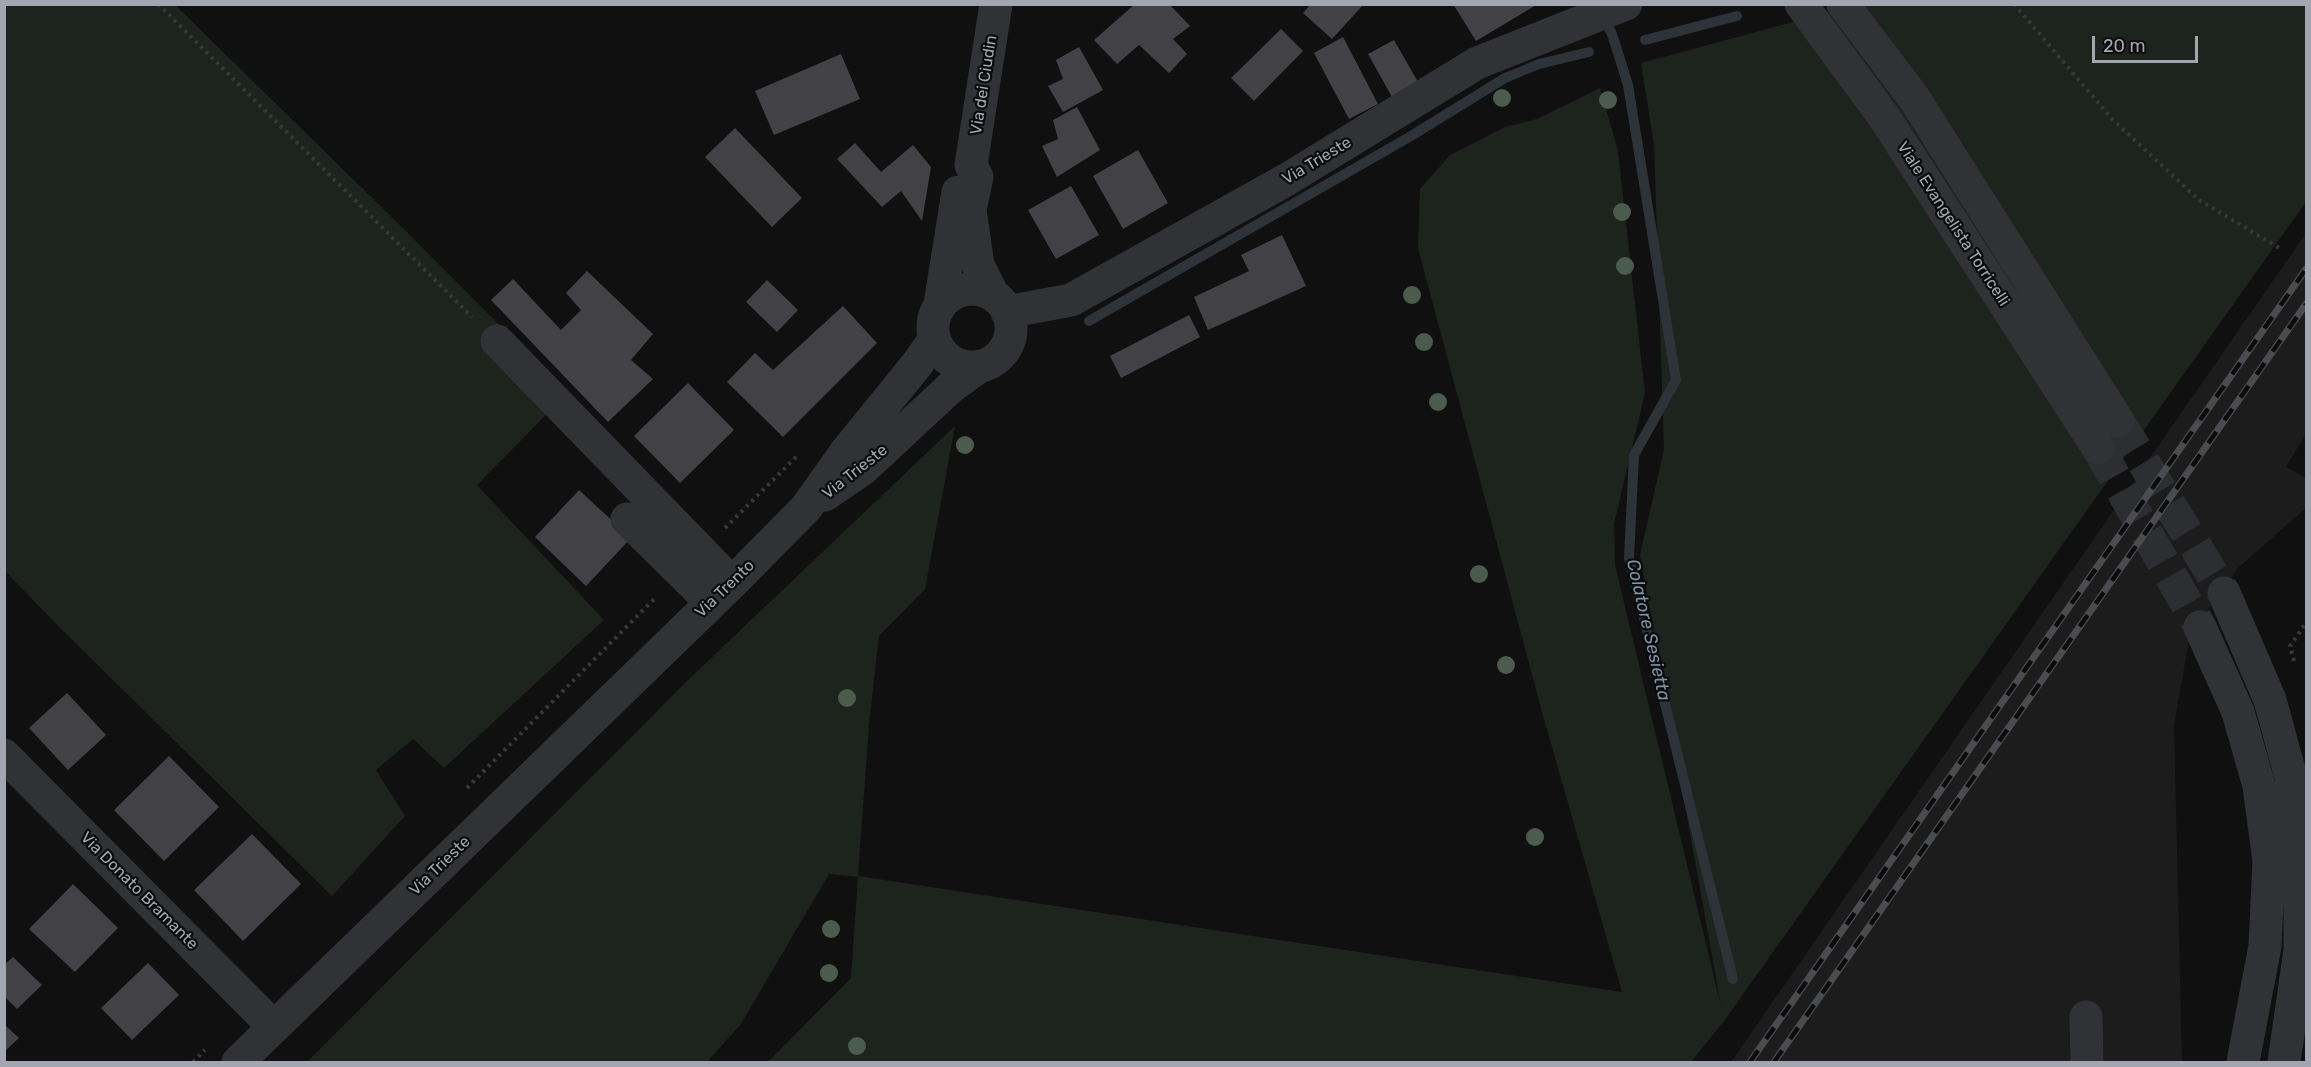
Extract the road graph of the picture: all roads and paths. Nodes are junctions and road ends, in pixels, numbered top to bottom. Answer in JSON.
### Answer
{"nodes":[{"id":1,"x":158,"y":4,"type":"edge"},
{"id":2,"x":996,"y":4,"type":"edge"},
{"id":3,"x":1801,"y":4,"type":"edge"},
{"id":4,"x":1843,"y":4,"type":"edge"},
{"id":5,"x":2014,"y":4,"type":"edge"},
{"id":6,"x":1608,"y":12,"type":"edge"},
{"id":7,"x":971,"y":165,"type":"junction"},
{"id":8,"x":2281,"y":249,"type":"dead end"},
{"id":9,"x":1000,"y":303,"type":"junction"},
{"id":10,"x":940,"y":304,"type":"junction"},
{"id":11,"x":934,"y":340,"type":"junction"},
{"id":12,"x":497,"y":341,"type":"joint"},
{"id":13,"x":980,"y":366,"type":"junction"},
{"id":14,"x":2118,"y":421,"type":"tunnel mouth"},
{"id":15,"x":2098,"y":448,"type":"tunnel mouth"},
{"id":16,"x":800,"y":453,"type":"dead end"},
{"id":17,"x":806,"y":508,"type":"junction"},
{"id":18,"x":627,"y":519,"type":"dead end"},
{"id":19,"x":692,"y":562,"type":"junction"},
{"id":20,"x":722,"y":592,"type":"junction"},
{"id":21,"x":2224,"y":593,"type":"tunnel mouth"},
{"id":22,"x":2307,"y":623,"type":"edge"},
{"id":23,"x":2200,"y":627,"type":"tunnel mouth"},
{"id":24,"x":643,"y":669,"type":"joint"},
{"id":25,"x":2296,"y":669,"type":"dead end"},
{"id":26,"x":4,"y":755,"type":"edge"},
{"id":27,"x":462,"y":792,"type":"dead end"},
{"id":28,"x":2086,"y":1017,"type":"dead end"},
{"id":29,"x":274,"y":1027,"type":"junction"},
{"id":30,"x":210,"y":1046,"type":"dead end"},
{"id":31,"x":193,"y":1062,"type":"edge"},
{"id":32,"x":238,"y":1062,"type":"edge"},
{"id":33,"x":2087,"y":1062,"type":"edge"},
{"id":34,"x":2243,"y":1062,"type":"edge"},
{"id":35,"x":2284,"y":1062,"type":"edge"}],
"edges":[{"from":1,"to":12,"type":"path"},
{"from":2,"to":7,"type":"street","name":"Via dei Ciudin"},
{"from":3,"to":15,"type":"street","name":"Viale Evangelista Torricelli"},
{"from":4,"to":14,"type":"street","name":"Viale Evangelista Torricelli"},
{"from":5,"to":8,"type":"path"},
{"from":6,"to":9,"type":"street","name":"Via Trieste"},
{"from":7,"to":9,"type":"street","name":"Via dei Ciudin"},
{"from":7,"to":10,"type":"street","name":"Via dei Ciudin"},
{"from":9,"to":10,"type":"street"},
{"from":9,"to":13,"type":"street"},
{"from":10,"to":11,"type":"street"},
{"from":11,"to":13,"type":"street"},
{"from":11,"to":17,"type":"street","name":"Via Trieste"},
{"from":12,"to":19,"type":"street"},
{"from":13,"to":17,"type":"street","name":"Via Trieste"},
{"from":16,"to":19,"type":"path"},
{"from":17,"to":20,"type":"street","name":"Via Trento"},
{"from":18,"to":19,"type":"street"},
{"from":19,"to":20,"type":"street"},
{"from":19,"to":27,"type":"path"},
{"from":20,"to":24,"type":"street","name":"Via Trento"},
{"from":21,"to":35,"type":"street"},
{"from":22,"to":25,"type":"path"},
{"from":23,"to":34,"type":"street"},
{"from":24,"to":29,"type":"street","name":"Via Trieste"},
{"from":26,"to":29,"type":"street","name":"Via Donato Bramante"},
{"from":28,"to":33,"type":"street"},
{"from":29,"to":32,"type":"street","name":"Via Trieste"},
{"from":30,"to":31,"type":"path"}]}
